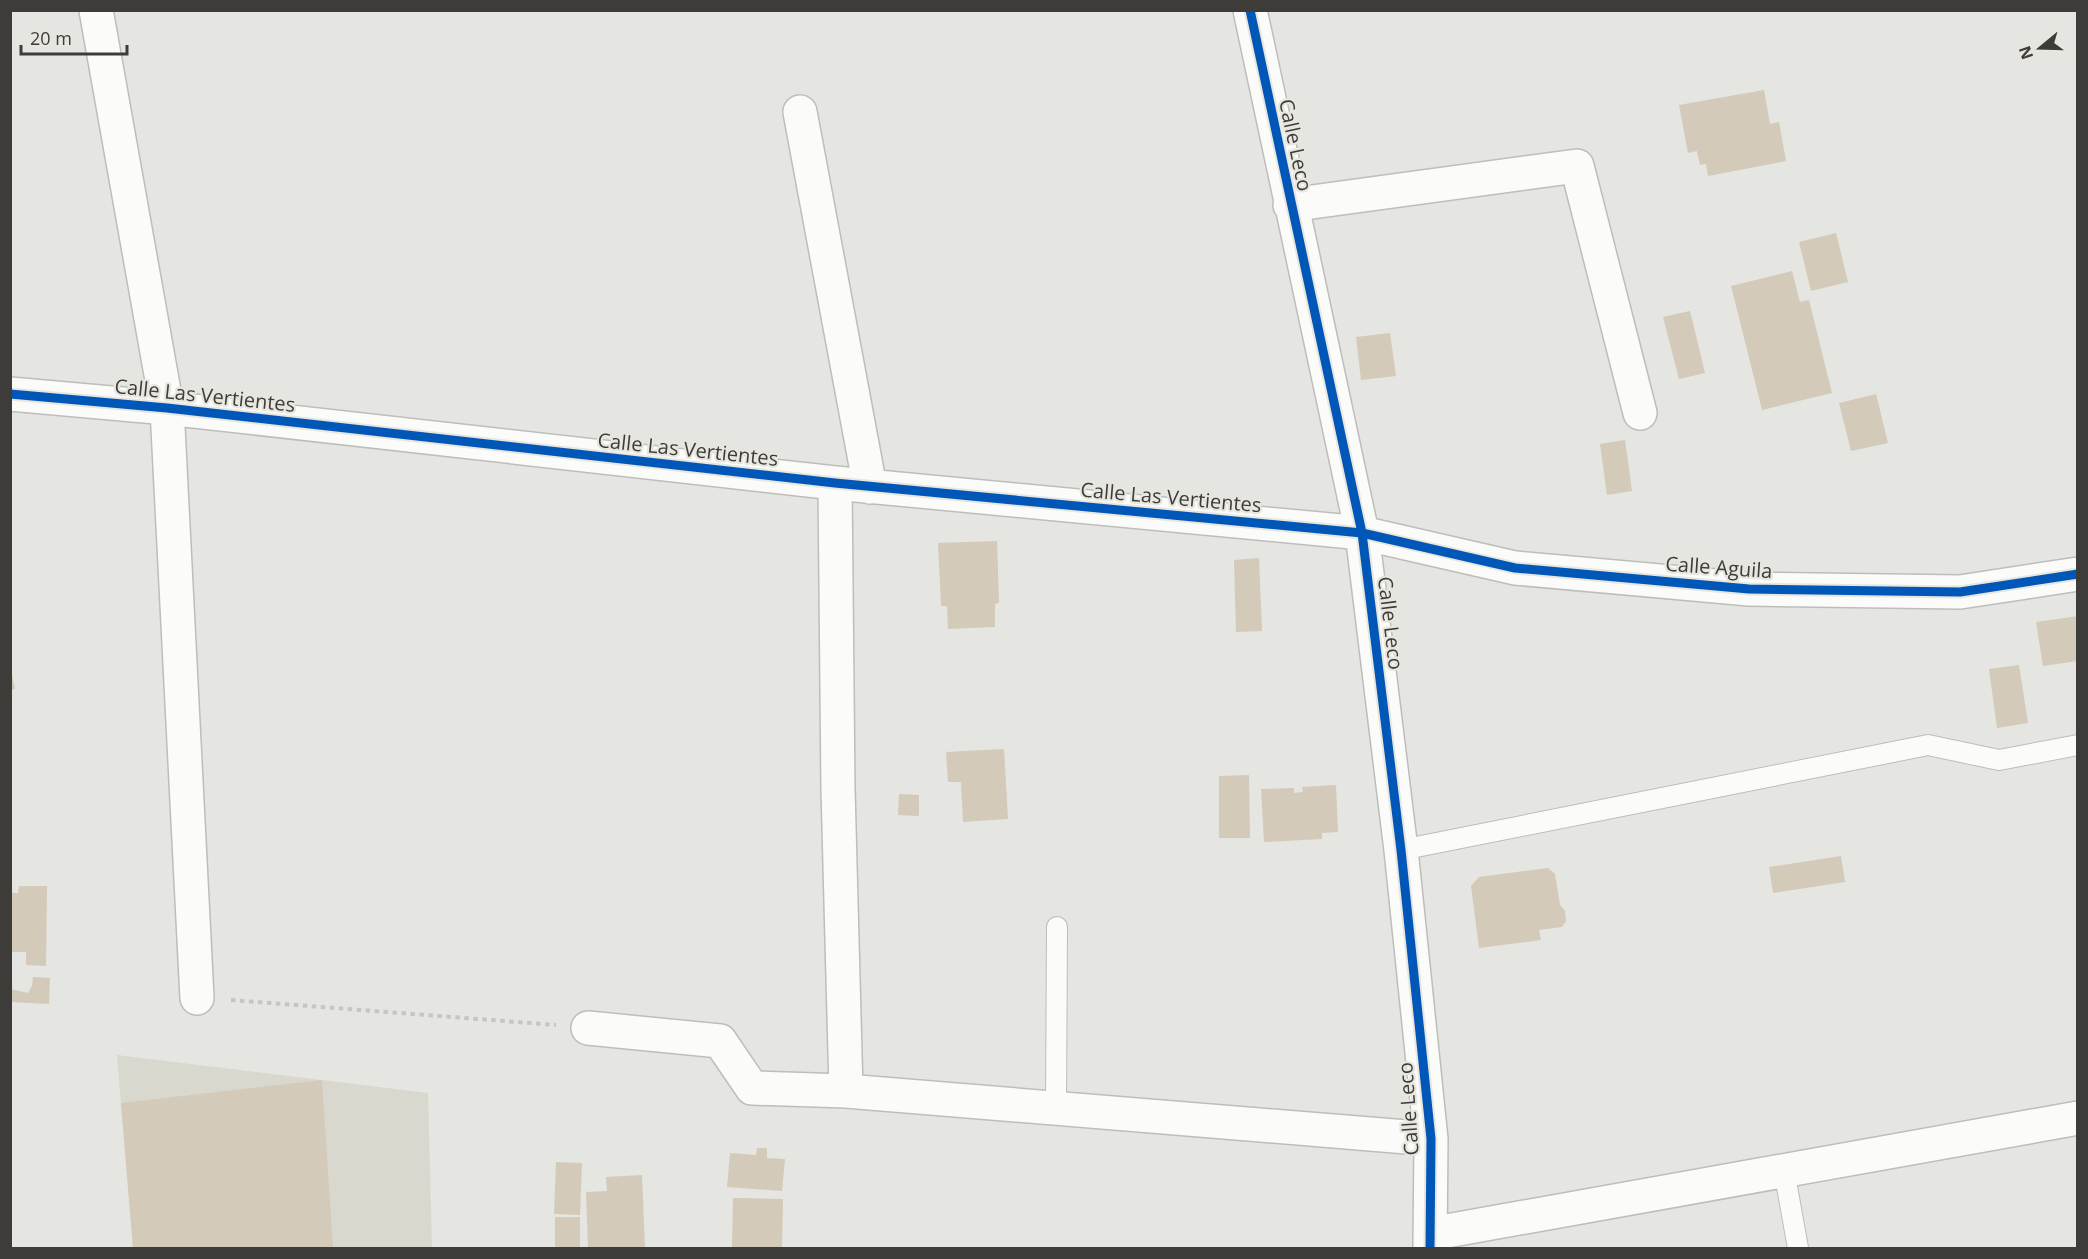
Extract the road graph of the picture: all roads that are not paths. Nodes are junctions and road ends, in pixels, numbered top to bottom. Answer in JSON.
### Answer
{"nodes":[{"id":1,"x":96,"y":10,"type":"edge"},
{"id":2,"x":1250,"y":10,"type":"edge"},
{"id":3,"x":800,"y":112,"type":"dead end"},
{"id":4,"x":1290,"y":205,"type":"junction"},
{"id":5,"x":10,"y":394,"type":"edge"},
{"id":6,"x":167,"y":408,"type":"junction"},
{"id":7,"x":1640,"y":413,"type":"dead end"},
{"id":8,"x":835,"y":483,"type":"junction"},
{"id":9,"x":870,"y":487,"type":"junction"},
{"id":10,"x":1362,"y":533,"type":"junction"},
{"id":11,"x":2078,"y":574,"type":"edge"},
{"id":12,"x":2078,"y":745,"type":"edge"},
{"id":13,"x":1401,"y":850,"type":"junction"},
{"id":14,"x":1058,"y":927,"type":"dead end"},
{"id":15,"x":197,"y":998,"type":"road end"},
{"id":16,"x":588,"y":1028,"type":"road end"},
{"id":17,"x":846,"y":1091,"type":"junction"},
{"id":18,"x":1056,"y":1108,"type":"junction"},
{"id":19,"x":2078,"y":1118,"type":"edge"},
{"id":20,"x":1431,"y":1139,"type":"junction"},
{"id":21,"x":1784,"y":1170,"type":"junction"},
{"id":22,"x":1430,"y":1241,"type":"edge"},
{"id":23,"x":1798,"y":1248,"type":"edge"}],
"edges":[{"from":1,"to":6,"type":"street"},
{"from":2,"to":4,"type":"street","name":"Calle Leco"},
{"from":3,"to":9,"type":"street"},
{"from":4,"to":7,"type":"street"},
{"from":4,"to":10,"type":"street","name":"Calle Leco"},
{"from":5,"to":6,"type":"street","name":"Calle Las Vertientes"},
{"from":6,"to":8,"type":"street","name":"Calle Las Vertientes"},
{"from":6,"to":15,"type":"street"},
{"from":8,"to":9,"type":"street","name":"Calle Las Vertientes"},
{"from":8,"to":17,"type":"street"},
{"from":9,"to":10,"type":"street","name":"Calle Las Vertientes"},
{"from":10,"to":11,"type":"street","name":"Calle Aguila"},
{"from":10,"to":13,"type":"street","name":"Calle Leco"},
{"from":12,"to":13,"type":"lane"},
{"from":13,"to":20,"type":"street","name":"Calle Leco"},
{"from":14,"to":18,"type":"lane"},
{"from":16,"to":17,"type":"street"},
{"from":17,"to":18,"type":"street"},
{"from":18,"to":20,"type":"street"},
{"from":19,"to":21,"type":"street"},
{"from":20,"to":22,"type":"street","name":"Calle Leco"},
{"from":21,"to":22,"type":"street"},
{"from":21,"to":23,"type":"lane"}]}
